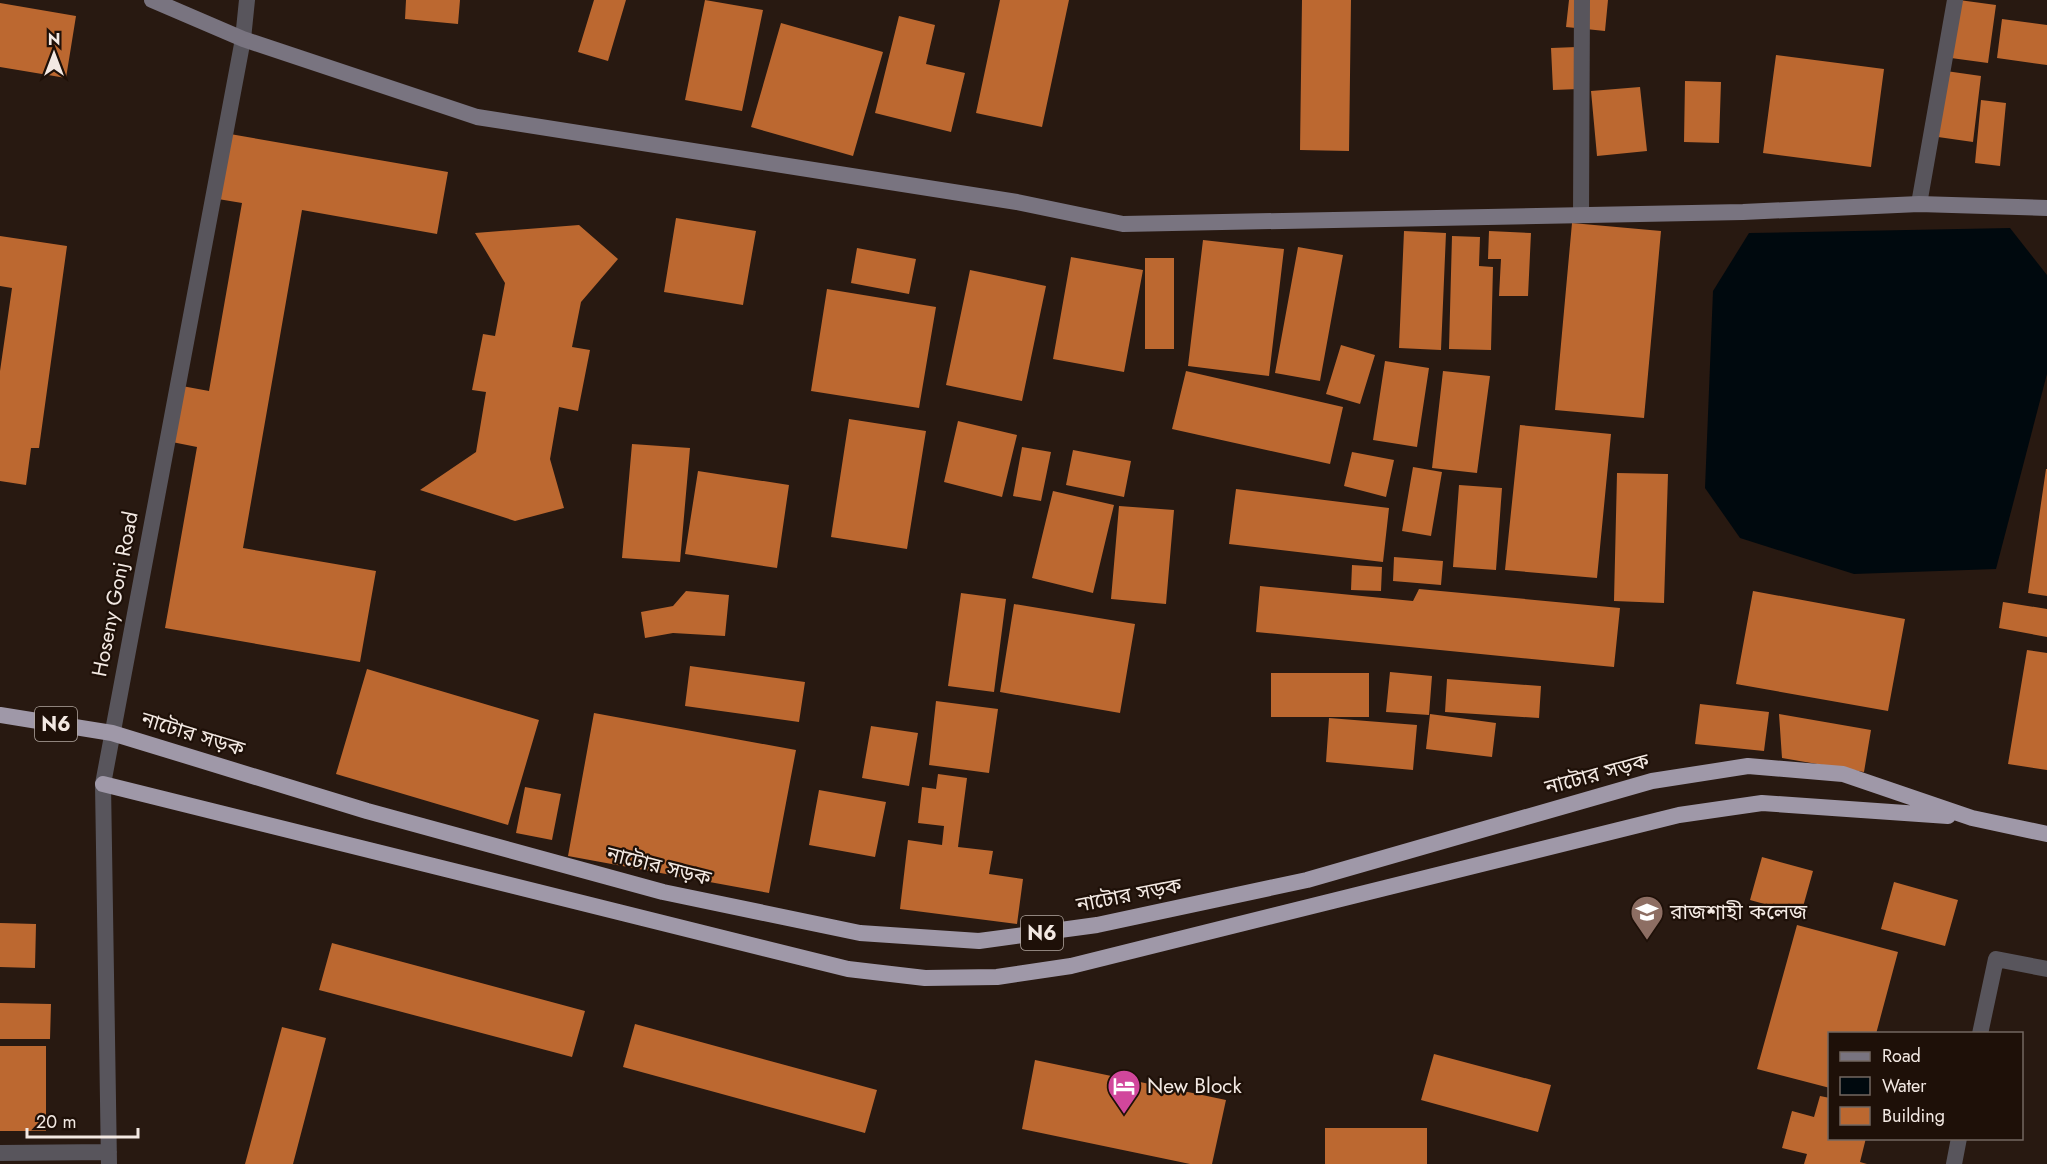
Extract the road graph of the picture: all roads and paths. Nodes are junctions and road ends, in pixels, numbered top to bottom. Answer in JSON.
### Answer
{"nodes":[{"id":1,"x":152,"y":0,"type":"edge"},
{"id":2,"x":247,"y":0,"type":"edge"},
{"id":3,"x":1582,"y":0,"type":"edge"},
{"id":4,"x":1955,"y":0,"type":"edge"},
{"id":5,"x":243,"y":39,"type":"junction"},
{"id":6,"x":1919,"y":204,"type":"junction"},
{"id":7,"x":2047,"y":208,"type":"edge"},
{"id":8,"x":1581,"y":215,"type":"junction"},
{"id":9,"x":0,"y":715,"type":"edge"},
{"id":10,"x":112,"y":733,"type":"junction"},
{"id":11,"x":103,"y":784,"type":"junction"},
{"id":12,"x":1972,"y":818,"type":"junction"},
{"id":13,"x":2047,"y":834,"type":"edge"},
{"id":14,"x":2047,"y":969,"type":"edge"},
{"id":15,"x":1980,"y":1032,"type":"edge"},
{"id":16,"x":1959,"y":1140,"type":"edge"},
{"id":17,"x":0,"y":1154,"type":"edge"},
{"id":18,"x":109,"y":1158,"type":"edge"},
{"id":19,"x":1954,"y":1164,"type":"edge"}],
"edges":[{"from":1,"to":5,"type":"main road"},
{"from":2,"to":5,"type":"street","name":"Hoseny Gonj Road"},
{"from":3,"to":8,"type":"street"},
{"from":4,"to":6,"type":"street"},
{"from":5,"to":8,"type":"main road"},
{"from":5,"to":10,"type":"street","name":"Hoseny Gonj Road"},
{"from":6,"to":7,"type":"main road"},
{"from":6,"to":8,"type":"main road"},
{"from":9,"to":10,"type":"highway","number":"N6"},
{"from":10,"to":11,"type":"street","name":"Hoseny Gonj Road"},
{"from":10,"to":12,"type":"highway","name":"নাটোর সড়ক","number":"N6"},
{"from":11,"to":12,"type":"highway"},
{"from":11,"to":18,"type":"street","name":"Hoseny Gonj Road"},
{"from":12,"to":13,"type":"highway","name":"নাটোর সড়ক","number":"N6"},
{"from":14,"to":15,"type":"street"},
{"from":16,"to":19,"type":"street"},
{"from":17,"to":18,"type":"street"}]}
